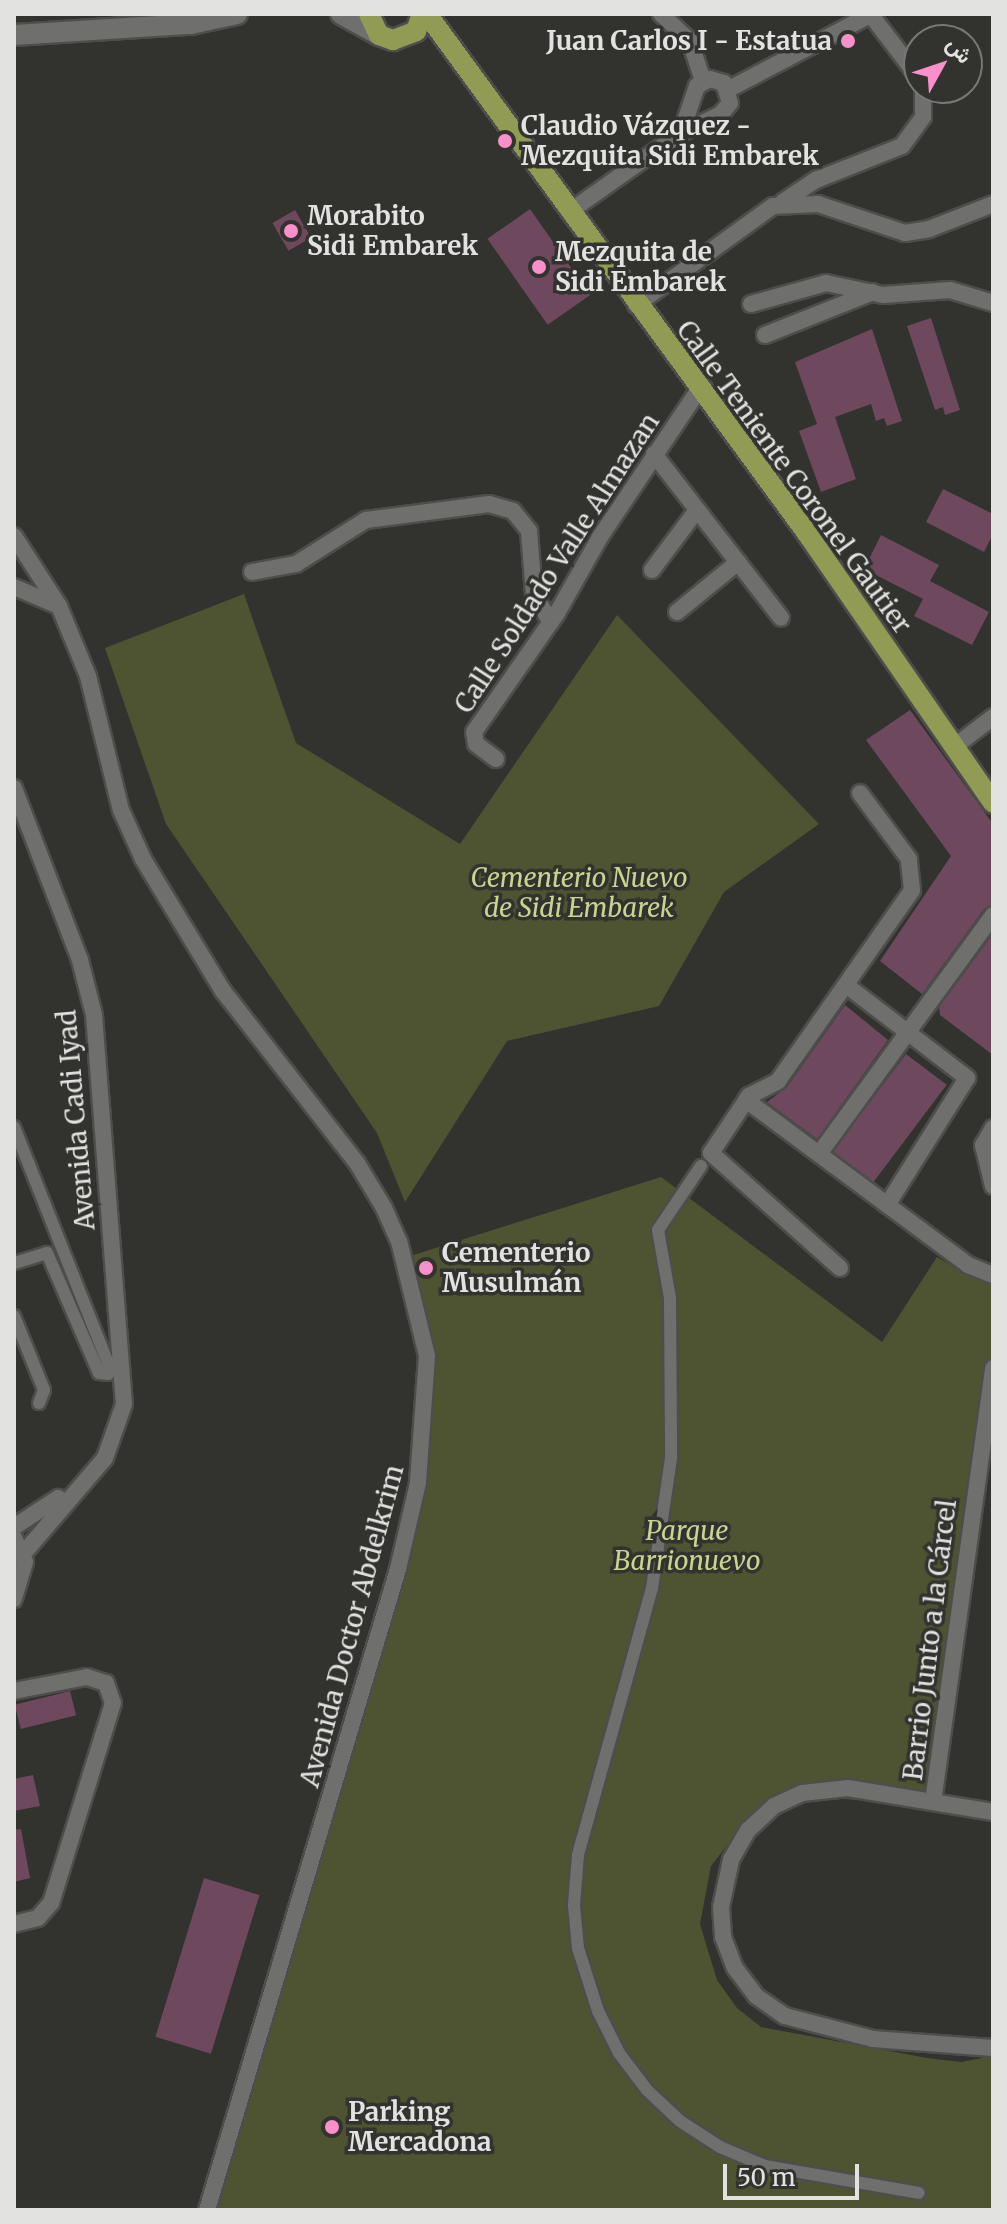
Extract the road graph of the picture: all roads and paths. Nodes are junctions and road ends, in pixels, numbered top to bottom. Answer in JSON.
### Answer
{"nodes":[{"id":1,"x":237,"y":14,"type":"edge"},
{"id":2,"x":341,"y":14,"type":"edge"},
{"id":3,"x":369,"y":14,"type":"edge"},
{"id":4,"x":424,"y":14,"type":"edge"},
{"id":5,"x":661,"y":14,"type":"edge"},
{"id":6,"x":872,"y":14,"type":"edge"},
{"id":7,"x":14,"y":35,"type":"edge"},
{"id":8,"x":379,"y":35,"type":"junction"},
{"id":9,"x":408,"y":37,"type":"junction"},
{"id":10,"x":903,"y":56,"type":"edge"},
{"id":11,"x":467,"y":67,"type":"junction"},
{"id":12,"x":703,"y":81,"type":"junction"},
{"id":13,"x":729,"y":89,"type":"junction"},
{"id":14,"x":693,"y":102,"type":"junction"},
{"id":15,"x":923,"y":104,"type":"edge"},
{"id":16,"x":714,"y":117,"type":"junction"},
{"id":17,"x":681,"y":133,"type":"junction"},
{"id":18,"x":782,"y":203,"type":"junction"},
{"id":19,"x":993,"y":204,"type":"edge"},
{"id":20,"x":569,"y":212,"type":"junction"},
{"id":21,"x":873,"y":292,"type":"junction"},
{"id":22,"x":993,"y":303,"type":"edge"},
{"id":23,"x":751,"y":304,"type":"dead end"},
{"id":24,"x":636,"y":305,"type":"junction"},
{"id":25,"x":765,"y":335,"type":"dead end"},
{"id":26,"x":700,"y":388,"type":"junction"},
{"id":27,"x":654,"y":454,"type":"junction"},
{"id":28,"x":697,"y":510,"type":"junction"},
{"id":29,"x":14,"y":536,"type":"edge"},
{"id":30,"x":738,"y":562,"type":"junction"},
{"id":31,"x":652,"y":570,"type":"dead end"},
{"id":32,"x":252,"y":572,"type":"dead end"},
{"id":33,"x":14,"y":587,"type":"edge"},
{"id":34,"x":59,"y":606,"type":"junction"},
{"id":35,"x":677,"y":612,"type":"dead end"},
{"id":36,"x":781,"y":618,"type":"dead end"},
{"id":37,"x":551,"y":622,"type":"junction"},
{"id":38,"x":993,"y":717,"type":"edge"},
{"id":39,"x":954,"y":747,"type":"junction"},
{"id":40,"x":496,"y":759,"type":"dead end"},
{"id":41,"x":14,"y":788,"type":"edge"},
{"id":42,"x":860,"y":793,"type":"dead end"},
{"id":43,"x":993,"y":803,"type":"edge"},
{"id":44,"x":993,"y":915,"type":"edge"},
{"id":45,"x":846,"y":985,"type":"junction"},
{"id":46,"x":910,"y":1030,"type":"junction"},
{"id":47,"x":746,"y":1100,"type":"junction"},
{"id":48,"x":14,"y":1127,"type":"edge"},
{"id":49,"x":993,"y":1128,"type":"edge"},
{"id":50,"x":819,"y":1154,"type":"junction"},
{"id":51,"x":701,"y":1166,"type":"dead end"},
{"id":52,"x":993,"y":1186,"type":"edge"},
{"id":53,"x":887,"y":1205,"type":"junction"},
{"id":54,"x":14,"y":1263,"type":"edge"},
{"id":55,"x":840,"y":1268,"type":"dead end"},
{"id":56,"x":993,"y":1275,"type":"edge"},
{"id":57,"x":14,"y":1316,"type":"edge"},
{"id":58,"x":993,"y":1368,"type":"edge"},
{"id":59,"x":39,"y":1403,"type":"dead end"},
{"id":60,"x":105,"y":1458,"type":"junction"},
{"id":61,"x":974,"y":1483,"type":"junction"},
{"id":62,"x":993,"y":1485,"type":"edge"},
{"id":63,"x":14,"y":1527,"type":"edge"},
{"id":64,"x":14,"y":1538,"type":"edge"},
{"id":65,"x":24,"y":1553,"type":"junction"},
{"id":66,"x":14,"y":1599,"type":"edge"},
{"id":67,"x":14,"y":1691,"type":"edge"},
{"id":68,"x":933,"y":1802,"type":"junction"},
{"id":69,"x":993,"y":1812,"type":"edge"},
{"id":70,"x":14,"y":1924,"type":"edge"},
{"id":71,"x":993,"y":2048,"type":"edge"},
{"id":72,"x":919,"y":2193,"type":"dead end"},
{"id":73,"x":207,"y":2210,"type":"edge"}],
"edges":[{"from":1,"to":7,"type":"street"},
{"from":2,"to":8,"type":"street"},
{"from":3,"to":8,"type":"main road"},
{"from":4,"to":9,"type":"main road"},
{"from":4,"to":11,"type":"main road","name":"Calle Teniente Coronel Gautier"},
{"from":5,"to":12,"type":"street"},
{"from":6,"to":10,"type":"street"},
{"from":6,"to":13,"type":"street"},
{"from":8,"to":9,"type":"main road","name":"Calle Teniente Coronel Gautier"},
{"from":9,"to":11,"type":"main road","name":"Calle Teniente Coronel Gautier"},
{"from":11,"to":20,"type":"main road","name":"Calle Teniente Coronel Gautier"},
{"from":12,"to":13,"type":"street"},
{"from":12,"to":14,"type":"street"},
{"from":13,"to":16,"type":"street"},
{"from":14,"to":16,"type":"street"},
{"from":14,"to":17,"type":"street"},
{"from":15,"to":18,"type":"street"},
{"from":16,"to":17,"type":"street"},
{"from":17,"to":20,"type":"street"},
{"from":18,"to":19,"type":"street"},
{"from":18,"to":24,"type":"street"},
{"from":20,"to":24,"type":"main road","name":"Calle Teniente Coronel Gautier"},
{"from":21,"to":22,"type":"street"},
{"from":21,"to":23,"type":"street"},
{"from":21,"to":25,"type":"street"},
{"from":24,"to":26,"type":"main road","name":"Calle Teniente Coronel Gautier"},
{"from":26,"to":27,"type":"street","name":"Calle Soldado Valle Almazan"},
{"from":26,"to":39,"type":"main road","name":"Calle Teniente Coronel Gautier"},
{"from":27,"to":28,"type":"street"},
{"from":27,"to":37,"type":"street","name":"Calle Soldado Valle Almazan"},
{"from":28,"to":30,"type":"street"},
{"from":28,"to":31,"type":"street"},
{"from":29,"to":34,"type":"street","name":"Avenida Doctor Abdelkrim"},
{"from":30,"to":35,"type":"street"},
{"from":30,"to":36,"type":"street"},
{"from":32,"to":37,"type":"street"},
{"from":33,"to":34,"type":"street"},
{"from":34,"to":73,"type":"street","name":"Avenida Doctor Abdelkrim"},
{"from":37,"to":40,"type":"street","name":"Calle Soldado Valle Almazan"},
{"from":38,"to":39,"type":"street"},
{"from":39,"to":43,"type":"main road","name":"Calle Teniente Coronel Gautier"},
{"from":41,"to":60,"type":"street","name":"Avenida Cadi Iyad"},
{"from":42,"to":45,"type":"street"},
{"from":44,"to":46,"type":"street"},
{"from":45,"to":46,"type":"street"},
{"from":45,"to":47,"type":"street"},
{"from":46,"to":50,"type":"street"},
{"from":46,"to":53,"type":"street"},
{"from":47,"to":50,"type":"street"},
{"from":47,"to":55,"type":"street"},
{"from":48,"to":54,"type":"street"},
{"from":49,"to":52,"type":"street"},
{"from":50,"to":53,"type":"street"},
{"from":51,"to":72,"type":"street"},
{"from":53,"to":56,"type":"street"},
{"from":57,"to":59,"type":"street"},
{"from":58,"to":61,"type":"street","name":"Barrio Junto a la Cárcel"},
{"from":60,"to":63,"type":"street"},
{"from":60,"to":65,"type":"street","name":"Avenida Cadi Iyad"},
{"from":61,"to":62,"type":"street","name":"Barrio Junto a la Cárcel"},
{"from":61,"to":68,"type":"street","name":"Barrio Junto a la Cárcel"},
{"from":64,"to":65,"type":"street"},
{"from":65,"to":66,"type":"street"},
{"from":67,"to":70,"type":"street"},
{"from":68,"to":69,"type":"street","name":"Barrio Junto a la Cárcel"},
{"from":68,"to":71,"type":"street","name":"Barrio Junto a la Cárcel"}]}
